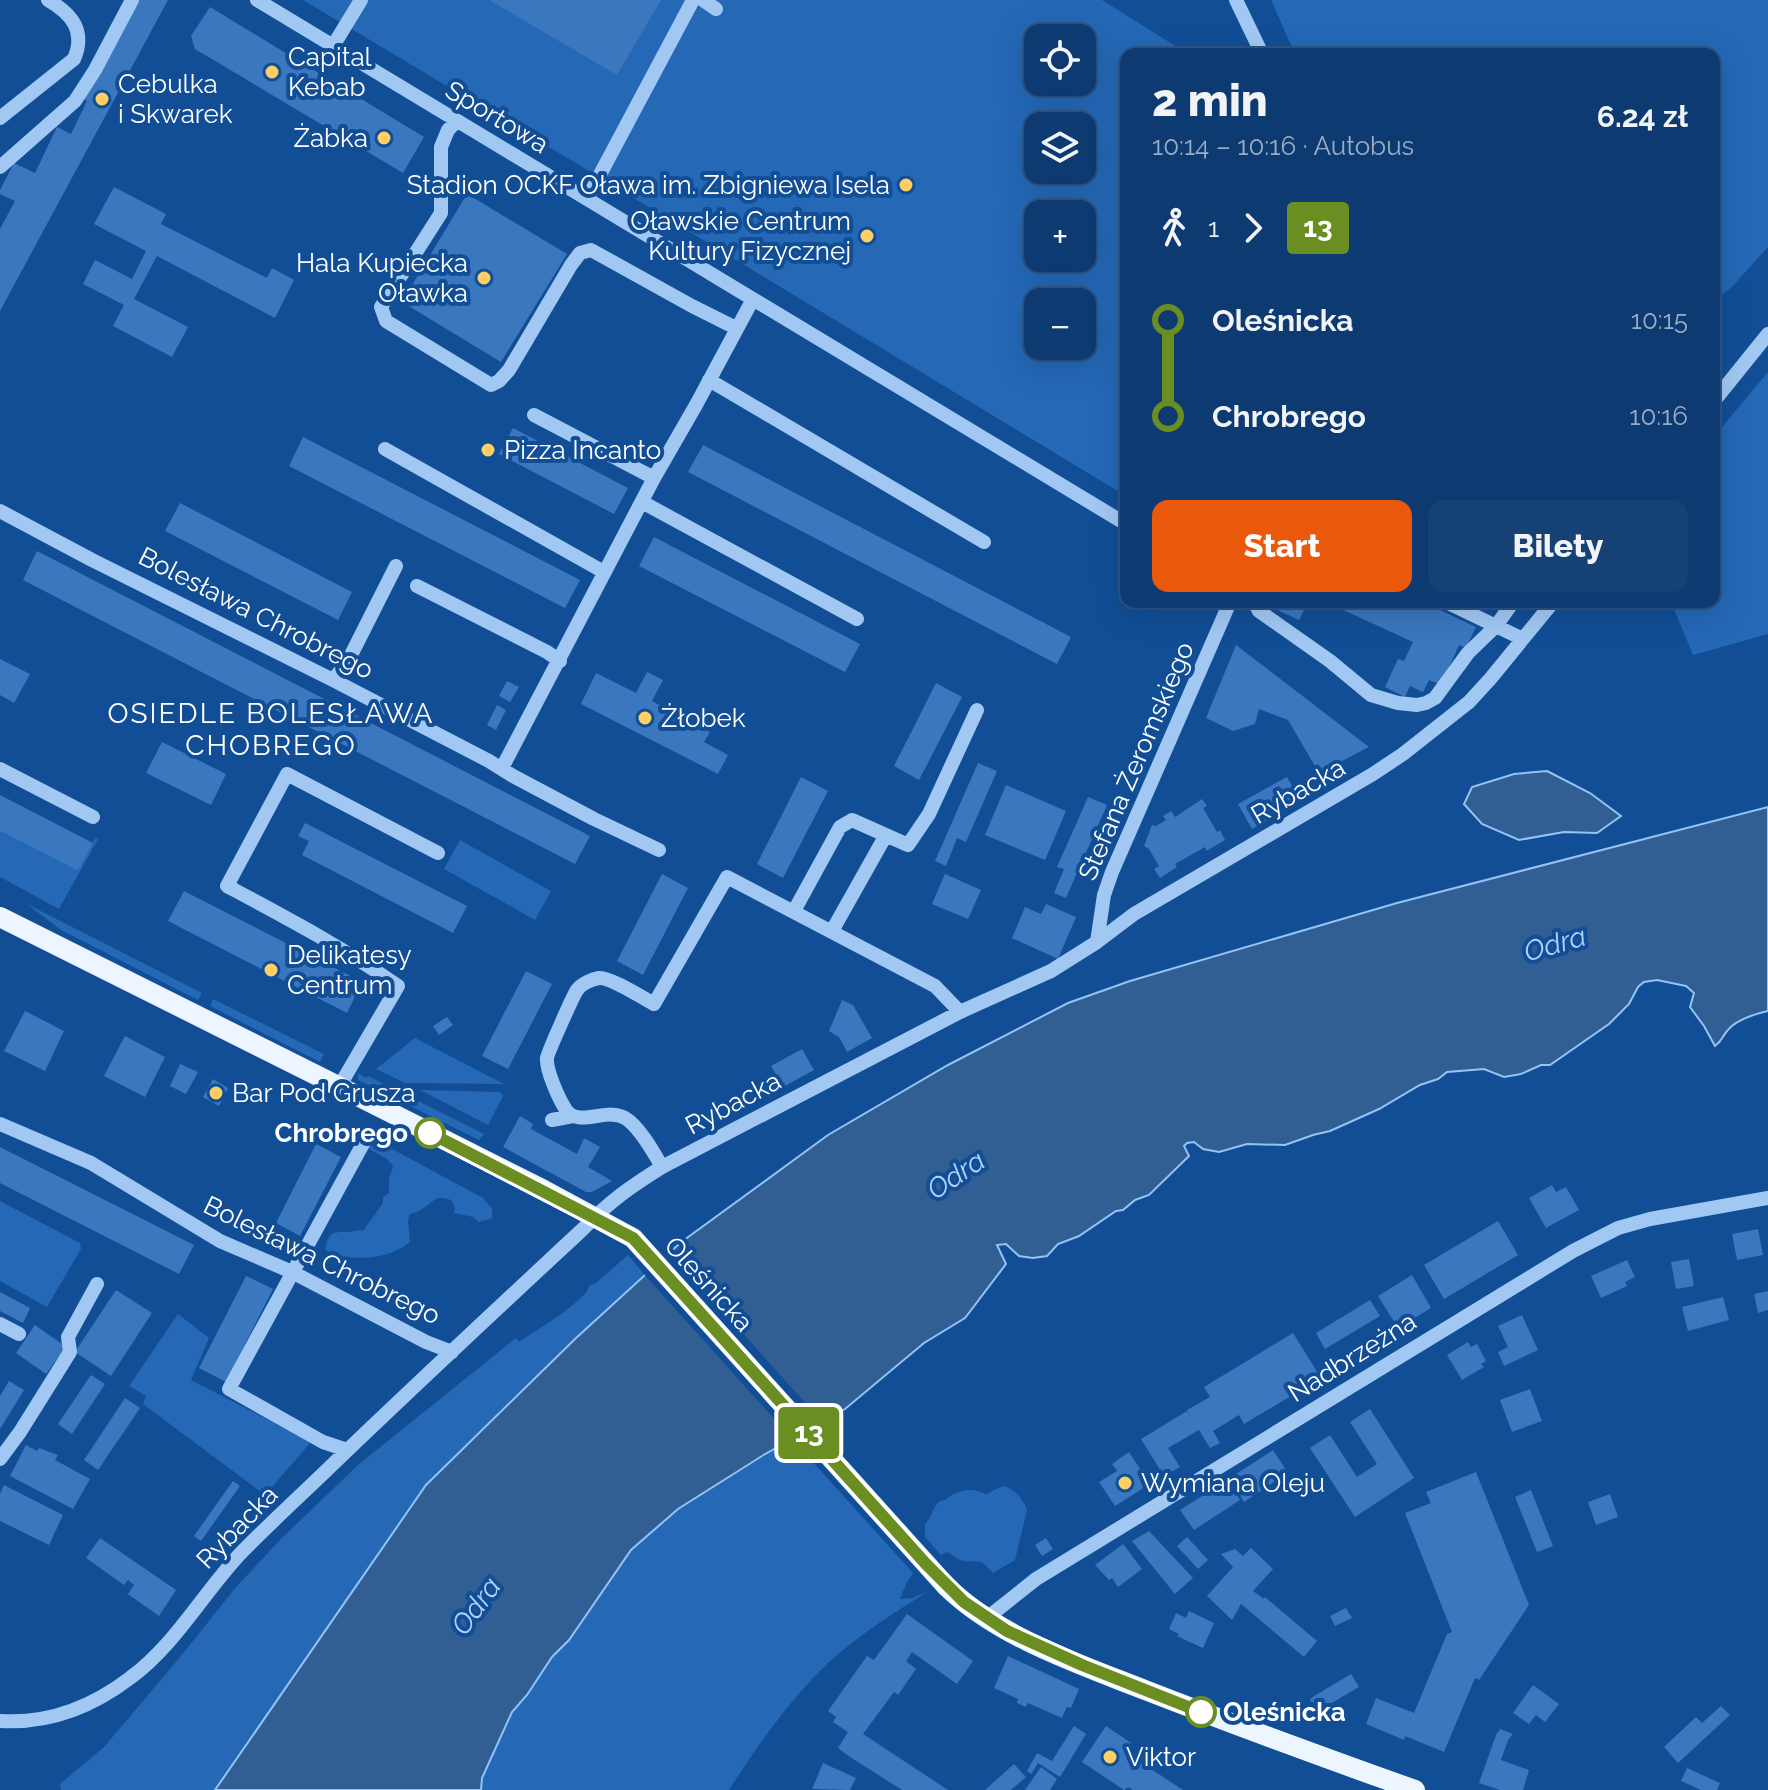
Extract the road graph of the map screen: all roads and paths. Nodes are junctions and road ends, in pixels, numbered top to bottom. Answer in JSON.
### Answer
{"nodes":[{"id":1,"x":48,"y":0,"type":"edge"},
{"id":2,"x":132,"y":0,"type":"edge"},
{"id":3,"x":257,"y":0,"type":"edge"},
{"id":4,"x":361,"y":0,"type":"edge"},
{"id":5,"x":693,"y":0,"type":"edge"},
{"id":6,"x":703,"y":0,"type":"edge"},
{"id":7,"x":1236,"y":0,"type":"edge"},
{"id":8,"x":716,"y":9,"type":"dead end"},
{"id":9,"x":333,"y":46,"type":"junction"},
{"id":10,"x":1259,"y":48,"type":"edge"},
{"id":11,"x":0,"y":118,"type":"edge"},
{"id":12,"x":457,"y":121,"type":"junction"},
{"id":13,"x":0,"y":167,"type":"edge"},
{"id":14,"x":587,"y":199,"type":"junction"},
{"id":15,"x":753,"y":299,"type":"junction"},
{"id":16,"x":736,"y":328,"type":"junction"},
{"id":17,"x":1768,"y":334,"type":"edge"},
{"id":18,"x":709,"y":380,"type":"junction"},
{"id":19,"x":1720,"y":389,"type":"edge"},
{"id":20,"x":534,"y":415,"type":"dead end"},
{"id":21,"x":385,"y":449,"type":"dead end"},
{"id":22,"x":654,"y":478,"type":"junction"},
{"id":23,"x":642,"y":502,"type":"junction"},
{"id":24,"x":0,"y":511,"type":"edge"},
{"id":25,"x":1120,"y":520,"type":"edge"},
{"id":26,"x":984,"y":542,"type":"dead end"},
{"id":27,"x":396,"y":566,"type":"dead end"},
{"id":28,"x":604,"y":572,"type":"junction"},
{"id":29,"x":417,"y":586,"type":"dead end"},
{"id":30,"x":1227,"y":608,"type":"edge"},
{"id":31,"x":1257,"y":608,"type":"edge"},
{"id":32,"x":1458,"y":608,"type":"edge"},
{"id":33,"x":1509,"y":608,"type":"edge"},
{"id":34,"x":1548,"y":608,"type":"edge"},
{"id":35,"x":857,"y":619,"type":"dead end"},
{"id":36,"x":1496,"y":626,"type":"junction"},
{"id":37,"x":1523,"y":639,"type":"junction"},
{"id":38,"x":560,"y":661,"type":"junction"},
{"id":39,"x":333,"y":680,"type":"junction"},
{"id":40,"x":977,"y":710,"type":"dead end"},
{"id":41,"x":502,"y":768,"type":"junction"},
{"id":42,"x":0,"y":769,"type":"edge"},
{"id":43,"x":93,"y":817,"type":"dead end"},
{"id":44,"x":886,"y":835,"type":"junction"},
{"id":45,"x":659,"y":850,"type":"dead end"},
{"id":46,"x":438,"y":853,"type":"dead end"},
{"id":47,"x":794,"y":911,"type":"junction"},
{"id":48,"x":0,"y":917,"type":"edge"},
{"id":49,"x":832,"y":931,"type":"junction"},
{"id":50,"x":1097,"y":942,"type":"junction"},
{"id":51,"x":960,"y":1012,"type":"junction"},
{"id":52,"x":339,"y":1087,"type":"junction"},
{"id":53,"x":573,"y":1116,"type":"junction"},
{"id":54,"x":552,"y":1120,"type":"dead end"},
{"id":55,"x":0,"y":1124,"type":"edge"},
{"id":56,"x":364,"y":1142,"type":"dead end"},
{"id":57,"x":662,"y":1167,"type":"junction"},
{"id":58,"x":1768,"y":1198,"type":"edge"},
{"id":59,"x":594,"y":1217,"type":"junction"},
{"id":60,"x":292,"y":1272,"type":"junction"},
{"id":61,"x":97,"y":1284,"type":"dead end"},
{"id":62,"x":0,"y":1324,"type":"edge"},
{"id":63,"x":19,"y":1334,"type":"dead end"},
{"id":64,"x":452,"y":1352,"type":"junction"},
{"id":65,"x":347,"y":1450,"type":"junction"},
{"id":66,"x":0,"y":1459,"type":"edge"},
{"id":67,"x":987,"y":1618,"type":"junction"},
{"id":68,"x":0,"y":1721,"type":"edge"},
{"id":69,"x":1415,"y":1790,"type":"edge"}],
"edges":[{"from":1,"to":11,"type":"street"},
{"from":2,"to":13,"type":"street"},
{"from":3,"to":9,"type":"street","name":"Sportowa"},
{"from":4,"to":9,"type":"street"},
{"from":5,"to":14,"type":"street"},
{"from":6,"to":8,"type":"street"},
{"from":7,"to":10,"type":"street"},
{"from":9,"to":12,"type":"street","name":"Sportowa"},
{"from":12,"to":14,"type":"street","name":"Sportowa"},
{"from":12,"to":16,"type":"street"},
{"from":14,"to":15,"type":"street","name":"Sportowa"},
{"from":15,"to":16,"type":"street"},
{"from":15,"to":25,"type":"street","name":"Sportowa"},
{"from":16,"to":18,"type":"street"},
{"from":17,"to":19,"type":"street"},
{"from":18,"to":22,"type":"street"},
{"from":18,"to":26,"type":"street"},
{"from":20,"to":22,"type":"street"},
{"from":21,"to":28,"type":"street"},
{"from":22,"to":23,"type":"street"},
{"from":23,"to":28,"type":"street"},
{"from":23,"to":35,"type":"street"},
{"from":24,"to":39,"type":"street","name":"Bolesława Chrobrego"},
{"from":27,"to":39,"type":"street"},
{"from":28,"to":38,"type":"street"},
{"from":29,"to":38,"type":"street"},
{"from":30,"to":50,"type":"street","name":"Stefana Żeromskiego"},
{"from":31,"to":36,"type":"street"},
{"from":32,"to":36,"type":"street"},
{"from":33,"to":36,"type":"street"},
{"from":34,"to":37,"type":"street","name":"Rybacka"},
{"from":36,"to":37,"type":"street"},
{"from":37,"to":50,"type":"street","name":"Rybacka"},
{"from":38,"to":41,"type":"street"},
{"from":39,"to":41,"type":"street","name":"Bolesława Chrobrego"},
{"from":40,"to":44,"type":"street"},
{"from":41,"to":45,"type":"street","name":"Bolesława Chrobrego"},
{"from":42,"to":43,"type":"street"},
{"from":44,"to":47,"type":"street"},
{"from":44,"to":49,"type":"street"},
{"from":46,"to":52,"type":"street"},
{"from":47,"to":49,"type":"street"},
{"from":47,"to":53,"type":"street"},
{"from":48,"to":52,"type":"main road"},
{"from":49,"to":51,"type":"street"},
{"from":50,"to":51,"type":"street","name":"Rybacka"},
{"from":51,"to":57,"type":"street","name":"Rybacka"},
{"from":52,"to":59,"type":"main road"},
{"from":53,"to":54,"type":"street"},
{"from":53,"to":57,"type":"street"},
{"from":55,"to":60,"type":"street","name":"Bolesława Chrobrego"},
{"from":56,"to":60,"type":"street"},
{"from":57,"to":59,"type":"street","name":"Rybacka"},
{"from":58,"to":67,"type":"street","name":"Nadbrzeżna"},
{"from":59,"to":64,"type":"street","name":"Rybacka"},
{"from":59,"to":67,"type":"main road","name":"Oleśnicka"},
{"from":60,"to":64,"type":"street","name":"Bolesława Chrobrego"},
{"from":60,"to":65,"type":"street"},
{"from":61,"to":66,"type":"street"},
{"from":62,"to":63,"type":"street"},
{"from":64,"to":65,"type":"street","name":"Rybacka"},
{"from":65,"to":68,"type":"street","name":"Rybacka"},
{"from":67,"to":69,"type":"main road","name":"Oleśnicka"}]}
